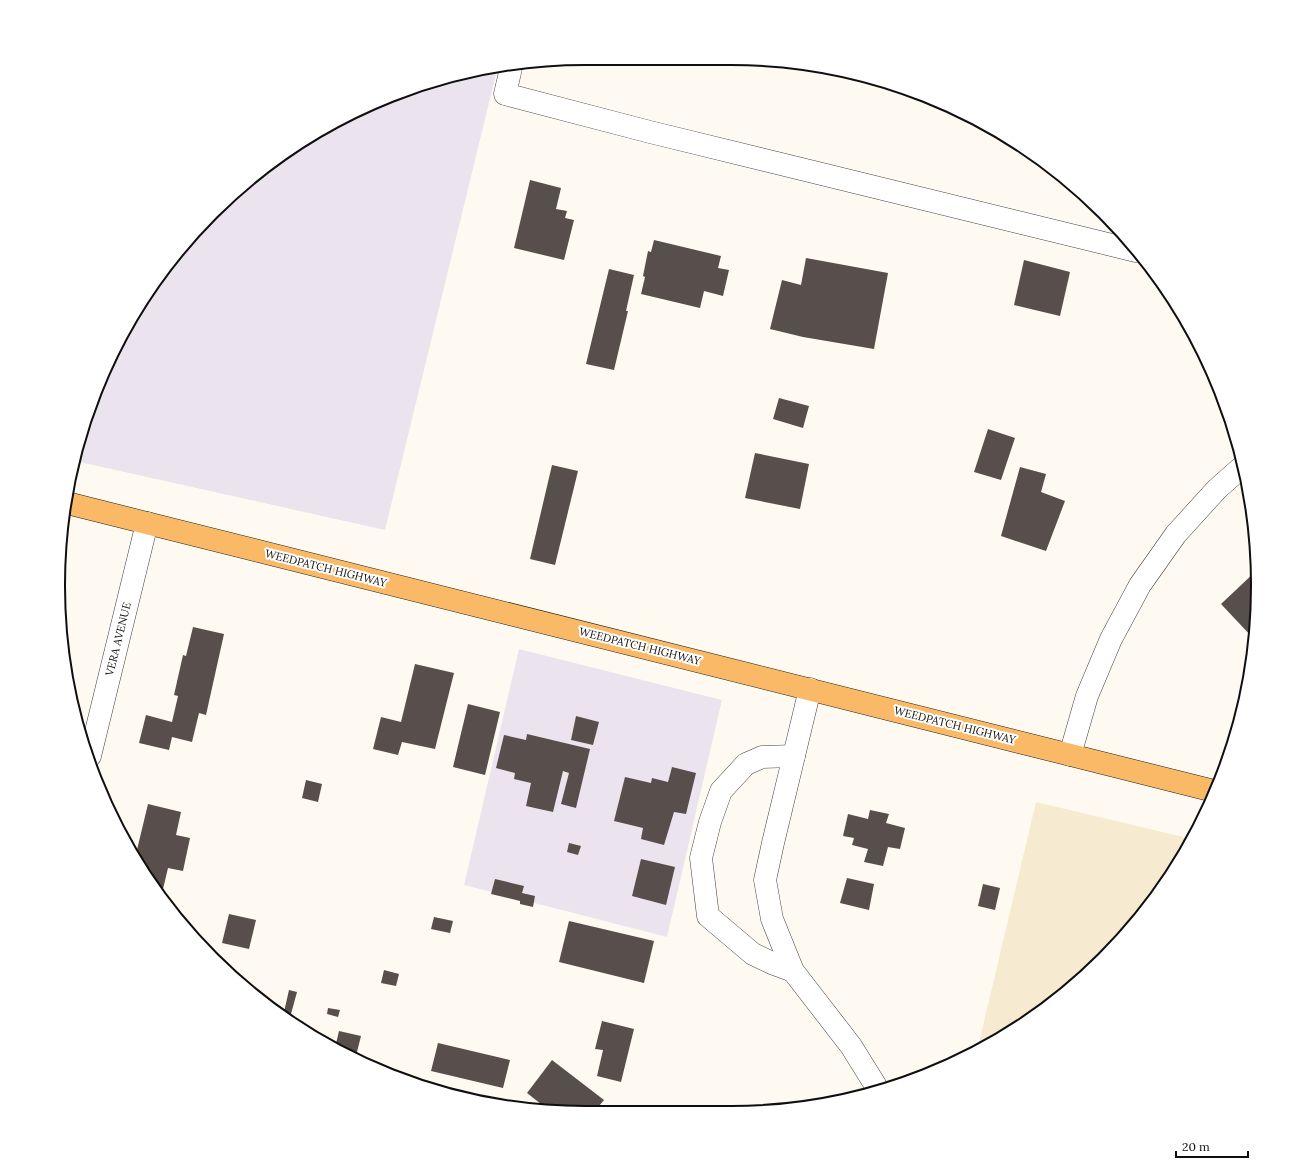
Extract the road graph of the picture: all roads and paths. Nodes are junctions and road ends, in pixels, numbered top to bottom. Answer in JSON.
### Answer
{"nodes":[{"id":1,"x":511,"y":70,"type":"edge"},
{"id":2,"x":1127,"y":249,"type":"edge"},
{"id":3,"x":1238,"y":471,"type":"edge"},
{"id":4,"x":71,"y":504,"type":"edge"},
{"id":5,"x":147,"y":523,"type":"junction"},
{"id":6,"x":810,"y":689,"type":"junction"},
{"id":7,"x":92,"y":749,"type":"edge"},
{"id":8,"x":1070,"y":755,"type":"junction"},
{"id":9,"x":794,"y":756,"type":"junction"},
{"id":10,"x":1209,"y":790,"type":"edge"},
{"id":11,"x":793,"y":971,"type":"junction"},
{"id":12,"x":876,"y":1085,"type":"edge"}],
"edges":[{"from":1,"to":2,"type":"street"},
{"from":3,"to":8,"type":"street"},
{"from":4,"to":5,"type":"main road","name":"WEEDPATCH HIGHWAY"},
{"from":5,"to":6,"type":"main road","name":"WEEDPATCH HIGHWAY"},
{"from":5,"to":7,"type":"street","name":"VERA AVENUE"},
{"from":6,"to":8,"type":"main road","name":"WEEDPATCH HIGHWAY"},
{"from":6,"to":9,"type":"street"},
{"from":8,"to":10,"type":"main road","name":"WEEDPATCH HIGHWAY"},
{"from":9,"to":11,"type":"street"},
{"from":9,"to":11,"type":"street"},
{"from":11,"to":12,"type":"street"}]}
